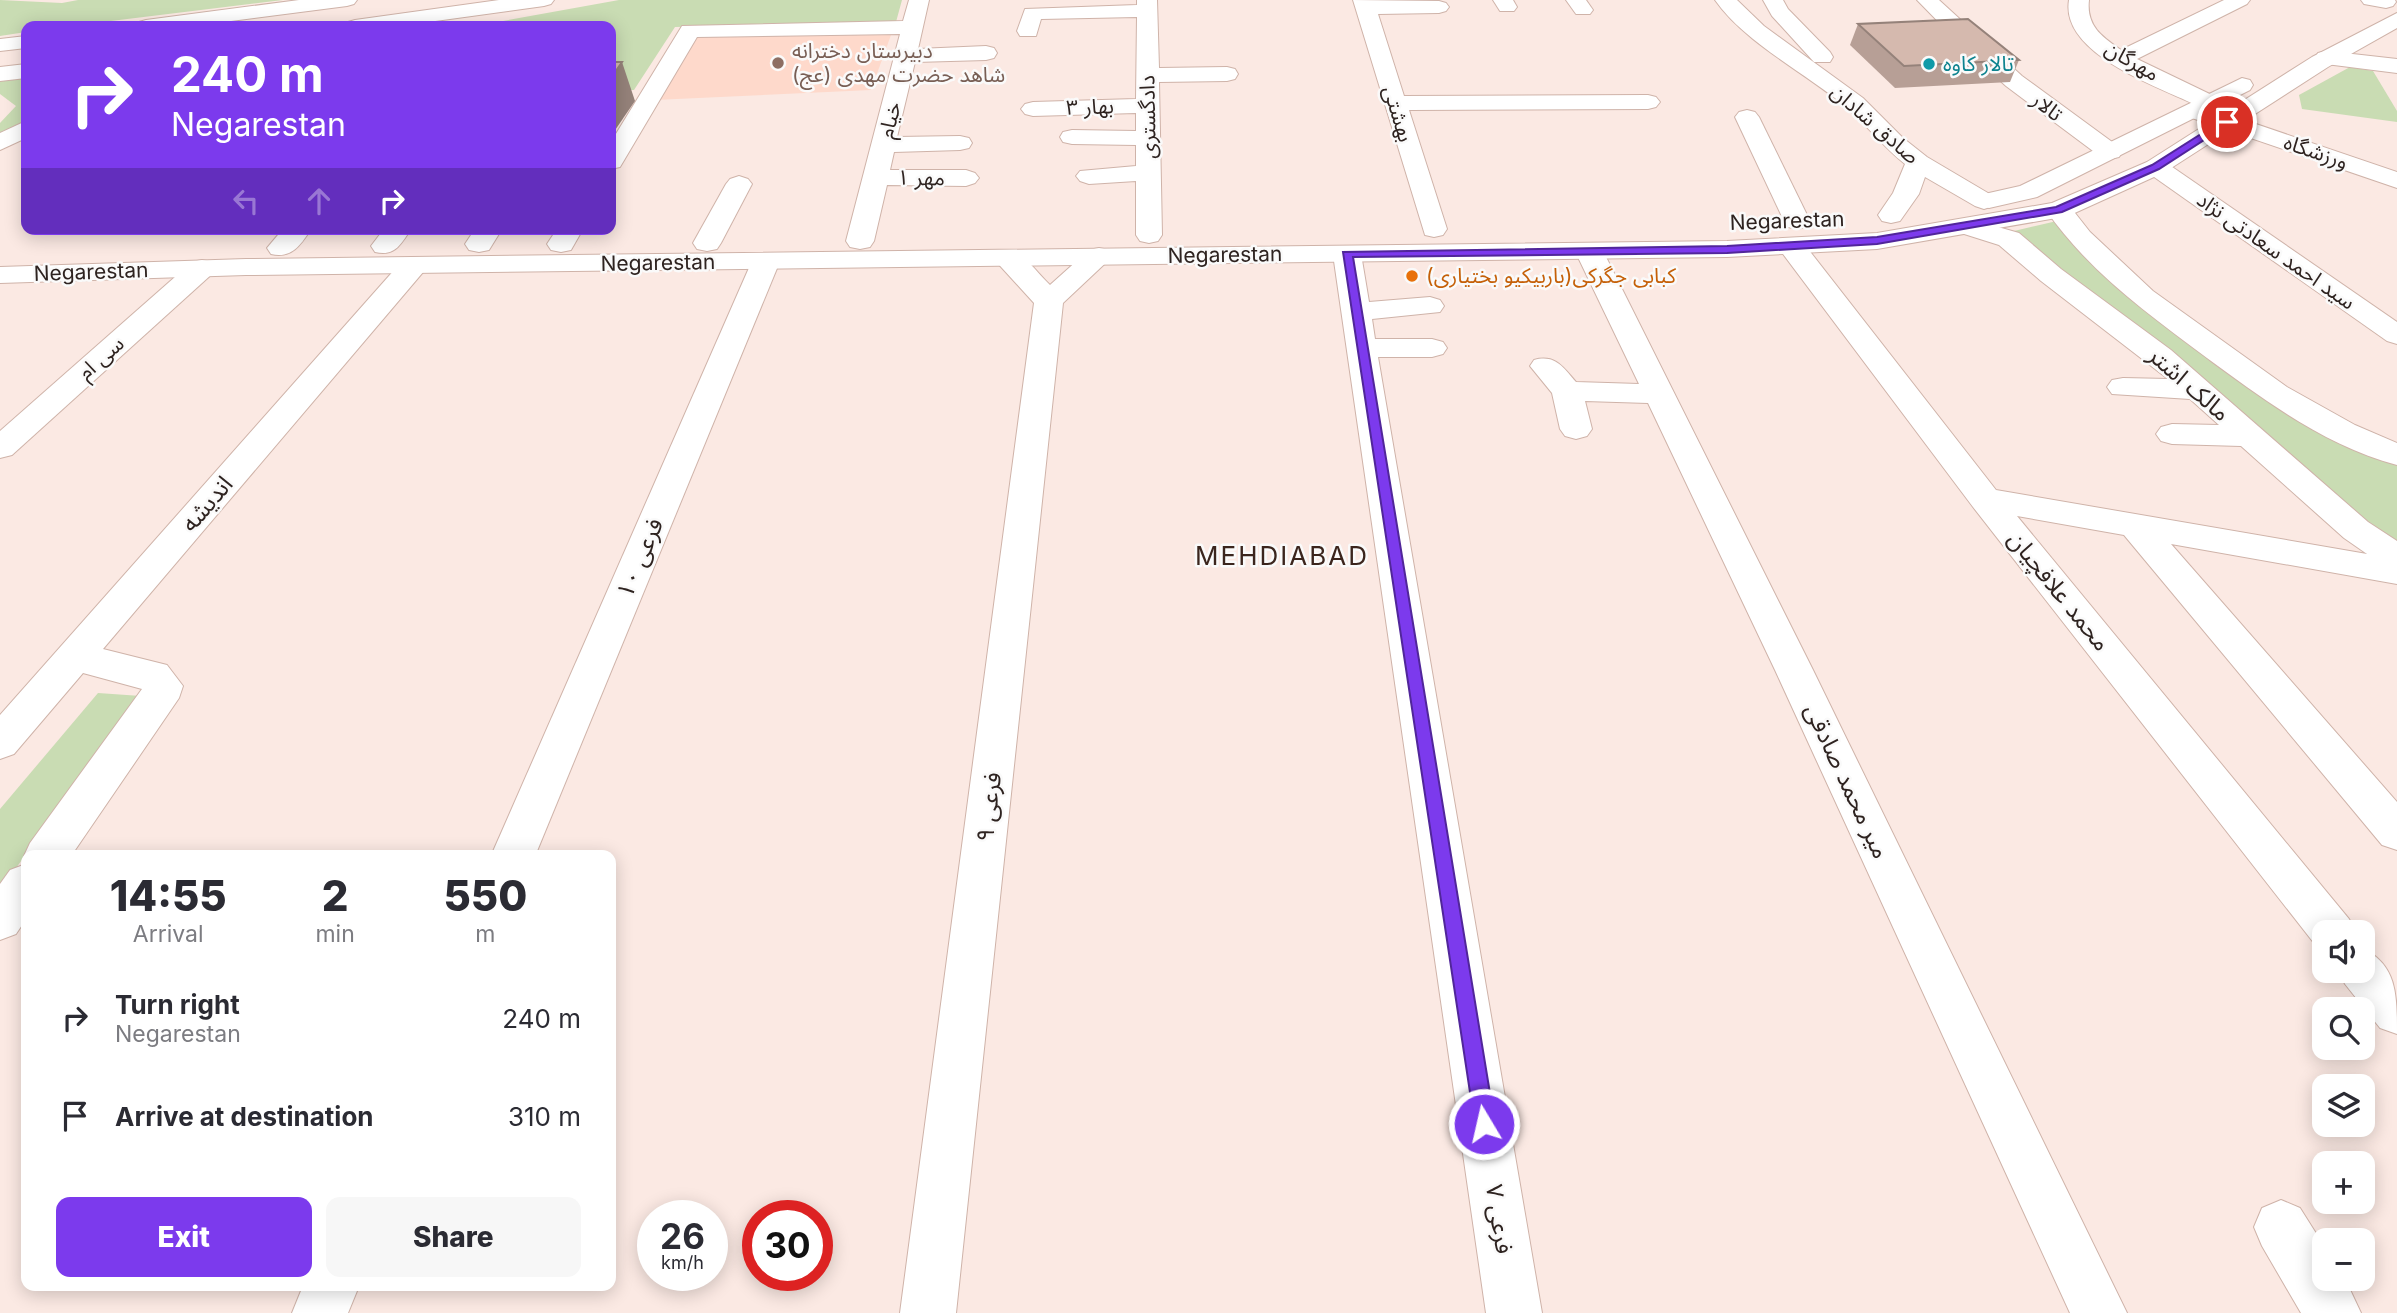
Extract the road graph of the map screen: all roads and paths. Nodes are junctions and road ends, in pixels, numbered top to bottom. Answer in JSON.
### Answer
{"nodes":[{"id":1,"x":347,"y":0,"type":"edge"},
{"id":2,"x":919,"y":0,"type":"edge"},
{"id":3,"x":1725,"y":0,"type":"edge"},
{"id":4,"x":1773,"y":0,"type":"edge"},
{"id":5,"x":1927,"y":0,"type":"edge"},
{"id":6,"x":2079,"y":0,"type":"edge"},
{"id":7,"x":2240,"y":0,"type":"edge"},
{"id":8,"x":552,"y":1,"type":"edge"},
{"id":9,"x":1365,"y":4,"type":"edge"},
{"id":10,"x":2385,"y":4,"type":"edge"},
{"id":11,"x":1147,"y":6,"type":"edge"},
{"id":12,"x":1439,"y":7,"type":"dead end"},
{"id":13,"x":185,"y":21,"type":"edge"},
{"id":14,"x":394,"y":21,"type":"edge"},
{"id":15,"x":466,"y":21,"type":"edge"},
{"id":16,"x":913,"y":27,"type":"junction"},
{"id":17,"x":1028,"y":31,"type":"dead end"},
{"id":18,"x":21,"y":43,"type":"edge"},
{"id":19,"x":2350,"y":45,"type":"junction"},
{"id":20,"x":0,"y":46,"type":"edge"},
{"id":21,"x":1172,"y":48,"type":"dead end"},
{"id":22,"x":1147,"y":49,"type":"junction"},
{"id":23,"x":2397,"y":50,"type":"edge"},
{"id":24,"x":986,"y":52,"type":"dead end"},
{"id":25,"x":2122,"y":58,"type":"junction"},
{"id":26,"x":2326,"y":58,"type":"junction"},
{"id":27,"x":1804,"y":65,"type":"junction"},
{"id":28,"x":903,"y":66,"type":"junction"},
{"id":29,"x":2397,"y":66,"type":"edge"},
{"id":30,"x":21,"y":72,"type":"edge"},
{"id":31,"x":0,"y":74,"type":"edge"},
{"id":32,"x":1227,"y":74,"type":"dead end"},
{"id":33,"x":1147,"y":75,"type":"junction"},
{"id":34,"x":940,"y":77,"type":"dead end"},
{"id":35,"x":1648,"y":102,"type":"dead end"},
{"id":36,"x":1395,"y":103,"type":"junction"},
{"id":37,"x":1148,"y":106,"type":"junction"},
{"id":38,"x":1033,"y":109,"type":"dead end"},
{"id":39,"x":2217,"y":113,"type":"junction"},
{"id":40,"x":1748,"y":117,"type":"dead end"},
{"id":41,"x":21,"y":131,"type":"edge"},
{"id":42,"x":1073,"y":137,"type":"dead end"},
{"id":43,"x":1148,"y":138,"type":"junction"},
{"id":44,"x":0,"y":143,"type":"edge"},
{"id":45,"x":960,"y":143,"type":"dead end"},
{"id":46,"x":883,"y":145,"type":"junction"},
{"id":47,"x":2110,"y":152,"type":"junction"},
{"id":48,"x":616,"y":154,"type":"edge"},
{"id":49,"x":1918,"y":162,"type":"junction"},
{"id":50,"x":2156,"y":167,"type":"junction"},
{"id":51,"x":2397,"y":167,"type":"edge"},
{"id":52,"x":2369,"y":170,"type":"junction"},
{"id":53,"x":1148,"y":173,"type":"junction"},
{"id":54,"x":1088,"y":176,"type":"dead end"},
{"id":55,"x":876,"y":177,"type":"junction"},
{"id":56,"x":966,"y":178,"type":"dead end"},
{"id":57,"x":2397,"y":180,"type":"edge"},
{"id":58,"x":738,"y":184,"type":"dead end"},
{"id":59,"x":2397,"y":191,"type":"edge"},
{"id":60,"x":2059,"y":210,"type":"junction"},
{"id":61,"x":1977,"y":214,"type":"junction"},
{"id":62,"x":1891,"y":215,"type":"junction"},
{"id":63,"x":1680,"y":223,"type":"dead end"},
{"id":64,"x":1434,"y":229,"type":"junction"},
{"id":65,"x":1786,"y":229,"type":"junction"},
{"id":66,"x":1149,"y":235,"type":"junction"},
{"id":67,"x":392,"y":237,"type":"edge"},
{"id":68,"x":484,"y":237,"type":"edge"},
{"id":69,"x":566,"y":237,"type":"edge"},
{"id":70,"x":1587,"y":238,"type":"junction"},
{"id":71,"x":289,"y":239,"type":"edge"},
{"id":72,"x":860,"y":241,"type":"junction"},
{"id":73,"x":1691,"y":250,"type":"junction"},
{"id":74,"x":644,"y":253,"type":"junction"},
{"id":75,"x":699,"y":253,"type":"junction"},
{"id":76,"x":0,"y":254,"type":"edge"},
{"id":77,"x":1347,"y":254,"type":"junction"},
{"id":78,"x":1099,"y":256,"type":"junction"},
{"id":79,"x":1006,"y":257,"type":"junction"},
{"id":80,"x":766,"y":261,"type":"junction"},
{"id":81,"x":414,"y":265,"type":"junction"},
{"id":82,"x":202,"y":268,"type":"junction"},
{"id":83,"x":0,"y":275,"type":"edge"},
{"id":84,"x":1049,"y":301,"type":"junction"},
{"id":85,"x":1430,"y":306,"type":"dead end"},
{"id":86,"x":1359,"y":330,"type":"junction"},
{"id":87,"x":2397,"y":335,"type":"edge"},
{"id":88,"x":1432,"y":348,"type":"dead end"},
{"id":89,"x":1545,"y":366,"type":"dead end"},
{"id":90,"x":2123,"y":387,"type":"dead end"},
{"id":91,"x":2198,"y":390,"type":"junction"},
{"id":92,"x":1567,"y":391,"type":"junction"},
{"id":93,"x":1659,"y":394,"type":"junction"},
{"id":94,"x":1576,"y":429,"type":"dead end"},
{"id":95,"x":2172,"y":433,"type":"dead end"},
{"id":96,"x":2249,"y":436,"type":"junction"},
{"id":97,"x":0,"y":448,"type":"edge"},
{"id":98,"x":2397,"y":456,"type":"edge"},
{"id":99,"x":1985,"y":499,"type":"junction"},
{"id":100,"x":2135,"y":525,"type":"junction"},
{"id":101,"x":2356,"y":530,"type":"junction"},
{"id":102,"x":2397,"y":558,"type":"edge"},
{"id":103,"x":2397,"y":571,"type":"edge"},
{"id":104,"x":74,"y":657,"type":"junction"},
{"id":105,"x":0,"y":744,"type":"edge"},
{"id":106,"x":2397,"y":832,"type":"edge"},
{"id":107,"x":50,"y":850,"type":"edge"},
{"id":108,"x":516,"y":850,"type":"edge"},
{"id":109,"x":21,"y":890,"type":"edge"},
{"id":110,"x":0,"y":920,"type":"edge"},
{"id":111,"x":2323,"y":920,"type":"edge"},
{"id":112,"x":2373,"y":983,"type":"edge"},
{"id":113,"x":2397,"y":1012,"type":"edge"},
{"id":114,"x":2281,"y":1227,"type":"dead end"},
{"id":115,"x":329,"y":1291,"type":"edge"},
{"id":116,"x":320,"y":1313,"type":"edge"},
{"id":117,"x":928,"y":1313,"type":"edge"},
{"id":118,"x":1514,"y":1313,"type":"edge"},
{"id":119,"x":2099,"y":1313,"type":"edge"},
{"id":120,"x":2333,"y":1313,"type":"edge"}],
"edges":[{"from":1,"to":13,"type":"street"},
{"from":2,"to":16,"type":"street","name":"خیام"},
{"from":3,"to":27,"type":"street","name":"صادق شادان"},
{"from":4,"to":27,"type":"street","name":"صادق شادان"},
{"from":5,"to":47,"type":"street","name":"تالار"},
{"from":6,"to":25,"type":"street","name":"مهرگان"},
{"from":7,"to":25,"type":"street"},
{"from":8,"to":14,"type":"street"},
{"from":8,"to":15,"type":"street"},
{"from":9,"to":12,"type":"street"},
{"from":9,"to":36,"type":"street","name":"بهشتی"},
{"from":10,"to":19,"type":"street","name":"Negarestan"},
{"from":10,"to":39,"type":"street","name":"Negarestan"},
{"from":11,"to":17,"type":"street"},
{"from":11,"to":22,"type":"street","name":"دادگستری"},
{"from":16,"to":28,"type":"street","name":"خیام"},
{"from":16,"to":48,"type":"street"},
{"from":18,"to":20,"type":"street"},
{"from":19,"to":23,"type":"street"},
{"from":19,"to":26,"type":"street","name":"Negarestan"},
{"from":21,"to":22,"type":"street"},
{"from":22,"to":33,"type":"street","name":"دادگستری"},
{"from":24,"to":28,"type":"street"},
{"from":25,"to":39,"type":"street","name":"مهرگان"},
{"from":26,"to":29,"type":"street"},
{"from":26,"to":39,"type":"street","name":"Negarestan"},
{"from":27,"to":49,"type":"street","name":"صادق شادان"},
{"from":28,"to":34,"type":"street"},
{"from":28,"to":46,"type":"street","name":"خیام"},
{"from":30,"to":31,"type":"street"},
{"from":32,"to":33,"type":"street"},
{"from":33,"to":37,"type":"street","name":"دادگستری"},
{"from":35,"to":36,"type":"street"},
{"from":36,"to":64,"type":"street","name":"بهشتی"},
{"from":37,"to":38,"type":"street","name":"بهار ۳"},
{"from":37,"to":43,"type":"street","name":"دادگستری"},
{"from":39,"to":47,"type":"street","name":"Negarestan"},
{"from":39,"to":50,"type":"street","name":"Negarestan"},
{"from":39,"to":51,"type":"street","name":"ورزشگاه"},
{"from":39,"to":52,"type":"street","name":"ورزشگاه"},
{"from":40,"to":65,"type":"street","name":"محمد علافچیان"},
{"from":41,"to":44,"type":"street"},
{"from":42,"to":43,"type":"street"},
{"from":43,"to":53,"type":"street","name":"دادگستری"},
{"from":45,"to":46,"type":"street"},
{"from":46,"to":55,"type":"street","name":"خیام"},
{"from":47,"to":61,"type":"street","name":"Negarestan"},
{"from":49,"to":61,"type":"street","name":"صادق شادان"},
{"from":49,"to":62,"type":"street"},
{"from":50,"to":60,"type":"street","name":"Negarestan"},
{"from":50,"to":87,"type":"street","name":"سید احمد سعادتی نژاد"},
{"from":52,"to":57,"type":"street","name":"ورزشگاه"},
{"from":52,"to":59,"type":"street"},
{"from":53,"to":54,"type":"street"},
{"from":53,"to":66,"type":"street","name":"دادگستری"},
{"from":55,"to":56,"type":"street","name":"مهر ۱"},
{"from":55,"to":72,"type":"street","name":"خیام"},
{"from":58,"to":75,"type":"street"},
{"from":60,"to":61,"type":"street","name":"Negarestan"},
{"from":60,"to":98,"type":"street","name":"مالک اشتر"},
{"from":61,"to":62,"type":"street","name":"Negarestan"},
{"from":61,"to":65,"type":"street","name":"Negarestan"},
{"from":61,"to":91,"type":"street","name":"مالک اشتر"},
{"from":62,"to":65,"type":"street","name":"Negarestan"},
{"from":63,"to":73,"type":"street"},
{"from":64,"to":66,"type":"street","name":"Negarestan"},
{"from":64,"to":70,"type":"street","name":"Negarestan"},
{"from":65,"to":73,"type":"street","name":"Negarestan"},
{"from":65,"to":99,"type":"street","name":"محمد علافچیان"},
{"from":66,"to":72,"type":"street","name":"Negarestan"},
{"from":67,"to":68,"type":"street","name":"Negarestan"},
{"from":67,"to":71,"type":"street","name":"Negarestan"},
{"from":68,"to":69,"type":"street","name":"Negarestan"},
{"from":69,"to":74,"type":"street","name":"Negarestan"},
{"from":70,"to":73,"type":"street","name":"Negarestan"},
{"from":70,"to":77,"type":"street","name":"Negarestan"},
{"from":70,"to":93,"type":"street","name":"میر محمد صادقی"},
{"from":71,"to":76,"type":"street","name":"Negarestan"},
{"from":72,"to":75,"type":"street","name":"Negarestan"},
{"from":74,"to":75,"type":"street","name":"Negarestan"},
{"from":74,"to":81,"type":"street","name":"Negarestan"},
{"from":75,"to":80,"type":"street","name":"Negarestan"},
{"from":77,"to":78,"type":"street","name":"Negarestan"},
{"from":77,"to":86,"type":"street","name":"فرعی ۷"},
{"from":78,"to":79,"type":"street","name":"Negarestan"},
{"from":78,"to":84,"type":"street"},
{"from":79,"to":80,"type":"street","name":"Negarestan"},
{"from":79,"to":84,"type":"street"},
{"from":80,"to":108,"type":"street","name":"فرعی ۱۰"},
{"from":81,"to":82,"type":"street","name":"Negarestan"},
{"from":81,"to":104,"type":"street","name":"اندیشه"},
{"from":82,"to":83,"type":"street","name":"Negarestan"},
{"from":82,"to":97,"type":"street","name":"سی ام"},
{"from":84,"to":117,"type":"street","name":"فرعی ۹"},
{"from":85,"to":86,"type":"street"},
{"from":86,"to":88,"type":"street"},
{"from":86,"to":118,"type":"street","name":"فرعی ۷"},
{"from":89,"to":92,"type":"street"},
{"from":90,"to":91,"type":"street"},
{"from":91,"to":96,"type":"street","name":"مالک اشتر"},
{"from":92,"to":93,"type":"street"},
{"from":92,"to":94,"type":"street"},
{"from":93,"to":119,"type":"street","name":"میر محمد صادقی"},
{"from":95,"to":96,"type":"street"},
{"from":96,"to":101,"type":"street","name":"مالک اشتر"},
{"from":99,"to":100,"type":"street"},
{"from":99,"to":111,"type":"street","name":"محمد علافچیان"},
{"from":100,"to":103,"type":"street"},
{"from":100,"to":106,"type":"street"},
{"from":101,"to":102,"type":"street","name":"مالک اشتر"},
{"from":101,"to":103,"type":"street"},
{"from":104,"to":105,"type":"street","name":"اندیشه"},
{"from":104,"to":107,"type":"street"},
{"from":109,"to":110,"type":"street"},
{"from":112,"to":113,"type":"street"},
{"from":114,"to":120,"type":"street"},
{"from":115,"to":116,"type":"street"}]}
